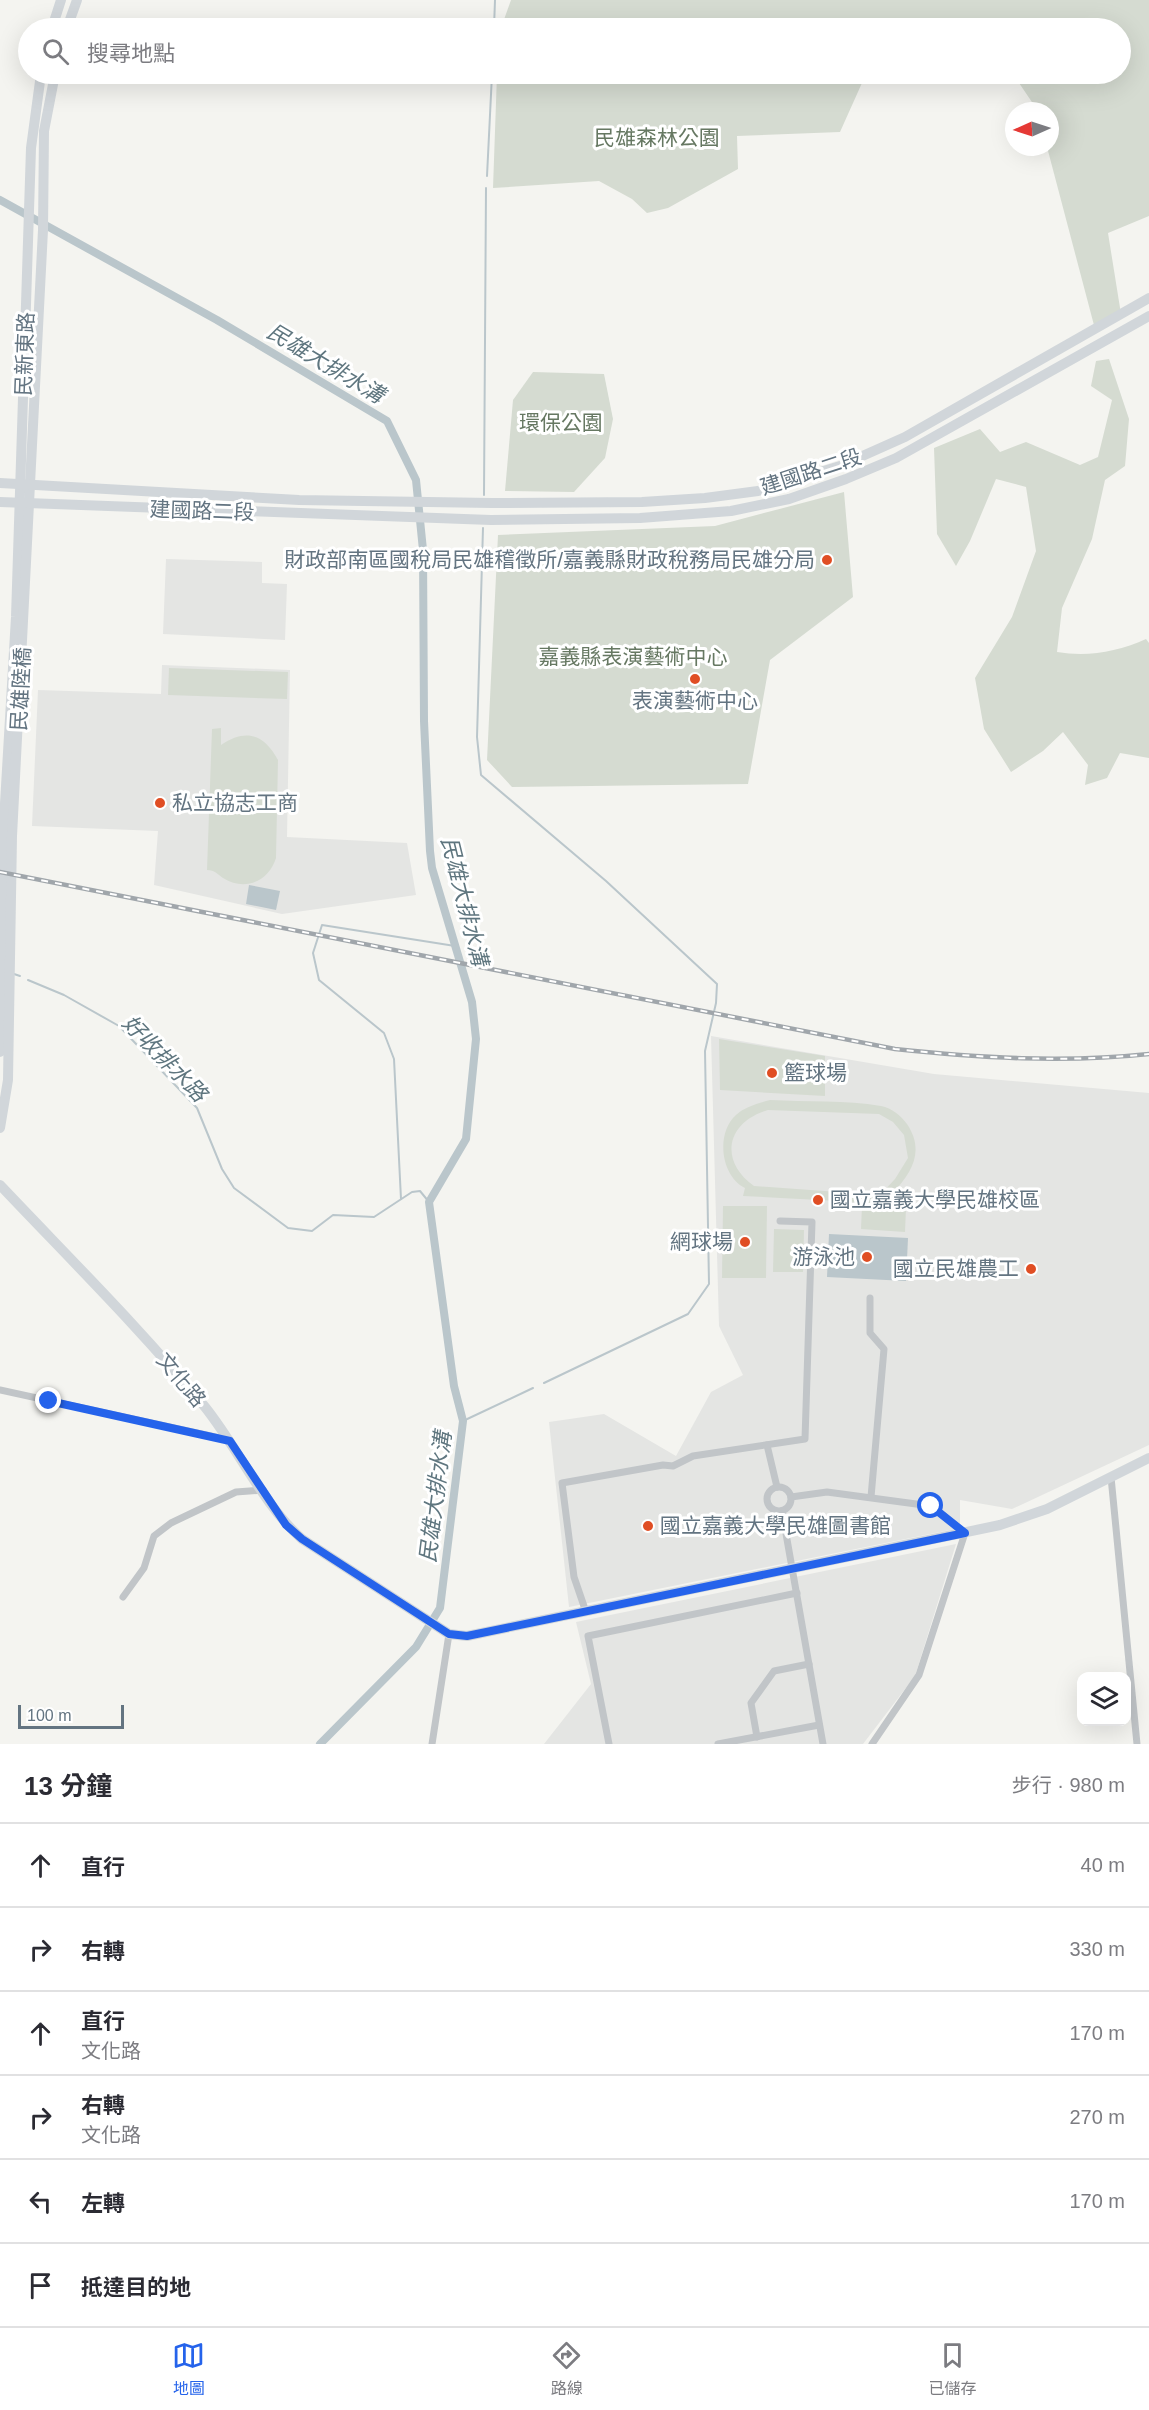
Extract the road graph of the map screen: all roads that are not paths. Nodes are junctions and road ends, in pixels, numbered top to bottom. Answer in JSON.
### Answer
{"nodes":[{"id":1,"x":61,"y":0,"type":"edge"},
{"id":2,"x":78,"y":0,"type":"edge"},
{"id":3,"x":55,"y":18,"type":"edge"},
{"id":4,"x":71,"y":18,"type":"edge"},
{"id":5,"x":39,"y":84,"type":"edge"},
{"id":6,"x":53,"y":84,"type":"edge"},
{"id":7,"x":1149,"y":298,"type":"edge"},
{"id":8,"x":1149,"y":316,"type":"edge"},
{"id":9,"x":905,"y":436,"type":"junction"},
{"id":10,"x":911,"y":449,"type":"junction"},
{"id":11,"x":0,"y":483,"type":"edge"},
{"id":12,"x":25,"y":484,"type":"junction"},
{"id":13,"x":0,"y":502,"type":"edge"},
{"id":14,"x":23,"y":504,"type":"junction"},
{"id":15,"x":22,"y":577,"type":"junction"},
{"id":16,"x":0,"y":1052,"type":"edge"},
{"id":17,"x":1,"y":1126,"type":"edge"},
{"id":18,"x":0,"y":1185,"type":"edge"},
{"id":19,"x":780,"y":1221,"type":"dead end"},
{"id":20,"x":870,"y":1298,"type":"dead end"},
{"id":21,"x":0,"y":1390,"type":"edge"},
{"id":22,"x":230,"y":1441,"type":"junction"},
{"id":23,"x":767,"y":1445,"type":"junction"},
{"id":24,"x":1149,"y":1458,"type":"edge"},
{"id":25,"x":1111,"y":1477,"type":"junction"},
{"id":26,"x":777,"y":1487,"type":"junction"},
{"id":27,"x":263,"y":1490,"type":"junction"},
{"id":28,"x":791,"y":1497,"type":"junction"},
{"id":29,"x":871,"y":1497,"type":"junction"},
{"id":30,"x":782,"y":1511,"type":"junction"},
{"id":31,"x":965,"y":1533,"type":"junction"},
{"id":32,"x":796,"y":1591,"type":"junction"},
{"id":33,"x":123,"y":1597,"type":"dead end"},
{"id":34,"x":586,"y":1612,"type":"junction"},
{"id":35,"x":444,"y":1632,"type":"junction"},
{"id":36,"x":809,"y":1664,"type":"junction"},
{"id":37,"x":819,"y":1725,"type":"junction"},
{"id":38,"x":757,"y":1737,"type":"junction"},
{"id":39,"x":432,"y":1744,"type":"edge"},
{"id":40,"x":609,"y":1744,"type":"edge"},
{"id":41,"x":718,"y":1744,"type":"edge"},
{"id":42,"x":823,"y":1744,"type":"edge"},
{"id":43,"x":872,"y":1744,"type":"edge"},
{"id":44,"x":1137,"y":1744,"type":"edge"}],
"edges":[{"from":1,"to":3,"type":"main road"},
{"from":2,"to":4,"type":"main road"},
{"from":5,"to":12,"type":"main road","name":"民新東路"},
{"from":6,"to":12,"type":"main road","name":"民新東路"},
{"from":7,"to":9,"type":"main road","name":"建國路二段"},
{"from":8,"to":10,"type":"main road","name":"建國路二段"},
{"from":9,"to":10,"type":"main road"},
{"from":9,"to":12,"type":"main road","name":"建國路二段"},
{"from":10,"to":14,"type":"main road","name":"建國路二段"},
{"from":11,"to":12,"type":"main road","name":"建國路二段"},
{"from":12,"to":14,"type":"main road"},
{"from":13,"to":14,"type":"main road","name":"建國路二段"},
{"from":14,"to":15,"type":"main road"},
{"from":15,"to":16,"type":"main road","name":"民雄陸橋"},
{"from":15,"to":17,"type":"main road","name":"民雄陸橋"},
{"from":18,"to":22,"type":"main road","name":"文化路"},
{"from":19,"to":23,"type":"street"},
{"from":20,"to":29,"type":"street"},
{"from":21,"to":22,"type":"street"},
{"from":22,"to":27,"type":"main road","name":"文化路"},
{"from":23,"to":26,"type":"street"},
{"from":23,"to":34,"type":"street"},
{"from":24,"to":25,"type":"main road"},
{"from":25,"to":31,"type":"main road"},
{"from":25,"to":44,"type":"street"},
{"from":26,"to":28,"type":"street"},
{"from":26,"to":30,"type":"street"},
{"from":27,"to":33,"type":"street"},
{"from":27,"to":35,"type":"main road","name":"文化路"},
{"from":28,"to":29,"type":"street"},
{"from":28,"to":30,"type":"street"},
{"from":29,"to":31,"type":"street"},
{"from":30,"to":32,"type":"street"},
{"from":31,"to":34,"type":"main road"},
{"from":31,"to":43,"type":"street"},
{"from":32,"to":36,"type":"street"},
{"from":32,"to":40,"type":"street"},
{"from":34,"to":35,"type":"main road"},
{"from":35,"to":39,"type":"street"},
{"from":36,"to":37,"type":"street"},
{"from":36,"to":38,"type":"street"},
{"from":37,"to":38,"type":"street"},
{"from":37,"to":42,"type":"street"},
{"from":38,"to":41,"type":"street"}]}
